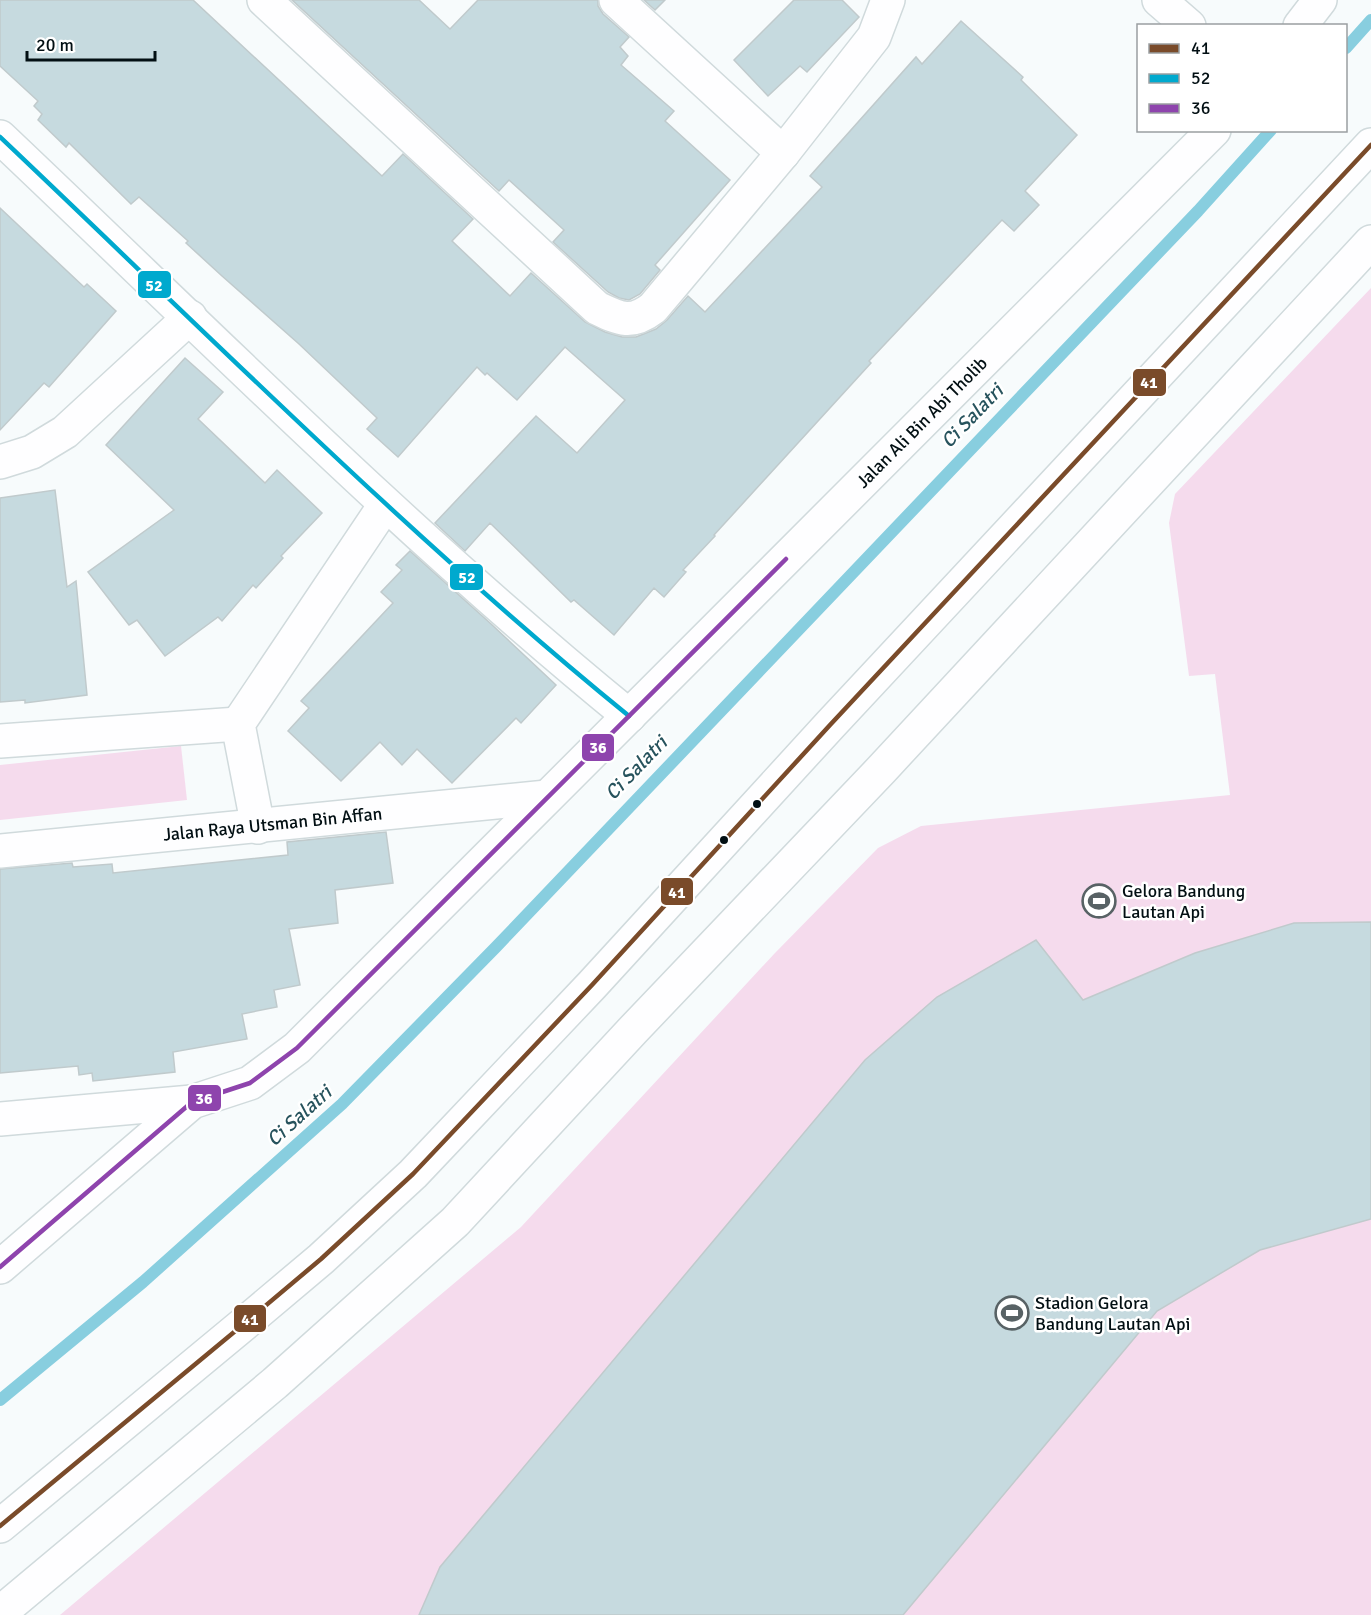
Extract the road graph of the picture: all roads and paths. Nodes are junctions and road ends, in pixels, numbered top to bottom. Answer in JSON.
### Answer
{"nodes":[{"id":1,"x":264,"y":0,"type":"edge"},
{"id":2,"x":616,"y":0,"type":"edge"},
{"id":3,"x":888,"y":0,"type":"edge"},
{"id":4,"x":1159,"y":0,"type":"edge"},
{"id":5,"x":1320,"y":0,"type":"edge"},
{"id":6,"x":1187,"y":24,"type":"edge"},
{"id":7,"x":1302,"y":24,"type":"edge"},
{"id":8,"x":1213,"y":132,"type":"edge"},
{"id":9,"x":0,"y":137,"type":"edge"},
{"id":10,"x":1371,"y":145,"type":"edge"},
{"id":11,"x":783,"y":153,"type":"junction"},
{"id":12,"x":1371,"y":242,"type":"edge"},
{"id":13,"x":190,"y":317,"type":"junction"},
{"id":14,"x":0,"y":462,"type":"edge"},
{"id":15,"x":386,"y":505,"type":"junction"},
{"id":16,"x":629,"y":716,"type":"junction"},
{"id":17,"x":238,"y":723,"type":"junction"},
{"id":18,"x":0,"y":741,"type":"edge"},
{"id":19,"x":547,"y":797,"type":"junction"},
{"id":20,"x":258,"y":827,"type":"junction"},
{"id":21,"x":0,"y":851,"type":"edge"},
{"id":22,"x":192,"y":1102,"type":"junction"},
{"id":23,"x":0,"y":1119,"type":"edge"},
{"id":24,"x":0,"y":1267,"type":"edge"},
{"id":25,"x":0,"y":1526,"type":"edge"},
{"id":26,"x":0,"y":1613,"type":"edge"}],
"edges":[{"from":1,"to":11,"type":"street"},
{"from":2,"to":11,"type":"street"},
{"from":3,"to":11,"type":"street"},
{"from":4,"to":6,"type":"street"},
{"from":5,"to":7,"type":"street"},
{"from":8,"to":16,"type":"street","name":"Jalan Ali Bin Abi Tholib"},
{"from":9,"to":13,"type":"street"},
{"from":10,"to":25,"type":"street"},
{"from":12,"to":26,"type":"street"},
{"from":13,"to":14,"type":"street"},
{"from":13,"to":15,"type":"street"},
{"from":15,"to":16,"type":"street"},
{"from":15,"to":17,"type":"street"},
{"from":16,"to":19,"type":"street","name":"Jalan Ali Bin Abi Tholib"},
{"from":17,"to":18,"type":"street"},
{"from":17,"to":20,"type":"street"},
{"from":19,"to":20,"type":"street","name":"Jalan Raya Utsman Bin Affan"},
{"from":19,"to":22,"type":"street","name":"Jalan Ali Bin Abi Tholib"},
{"from":20,"to":21,"type":"street","name":"Jalan Raya Utsman Bin Affan"},
{"from":22,"to":23,"type":"street"},
{"from":22,"to":24,"type":"street"}]}
